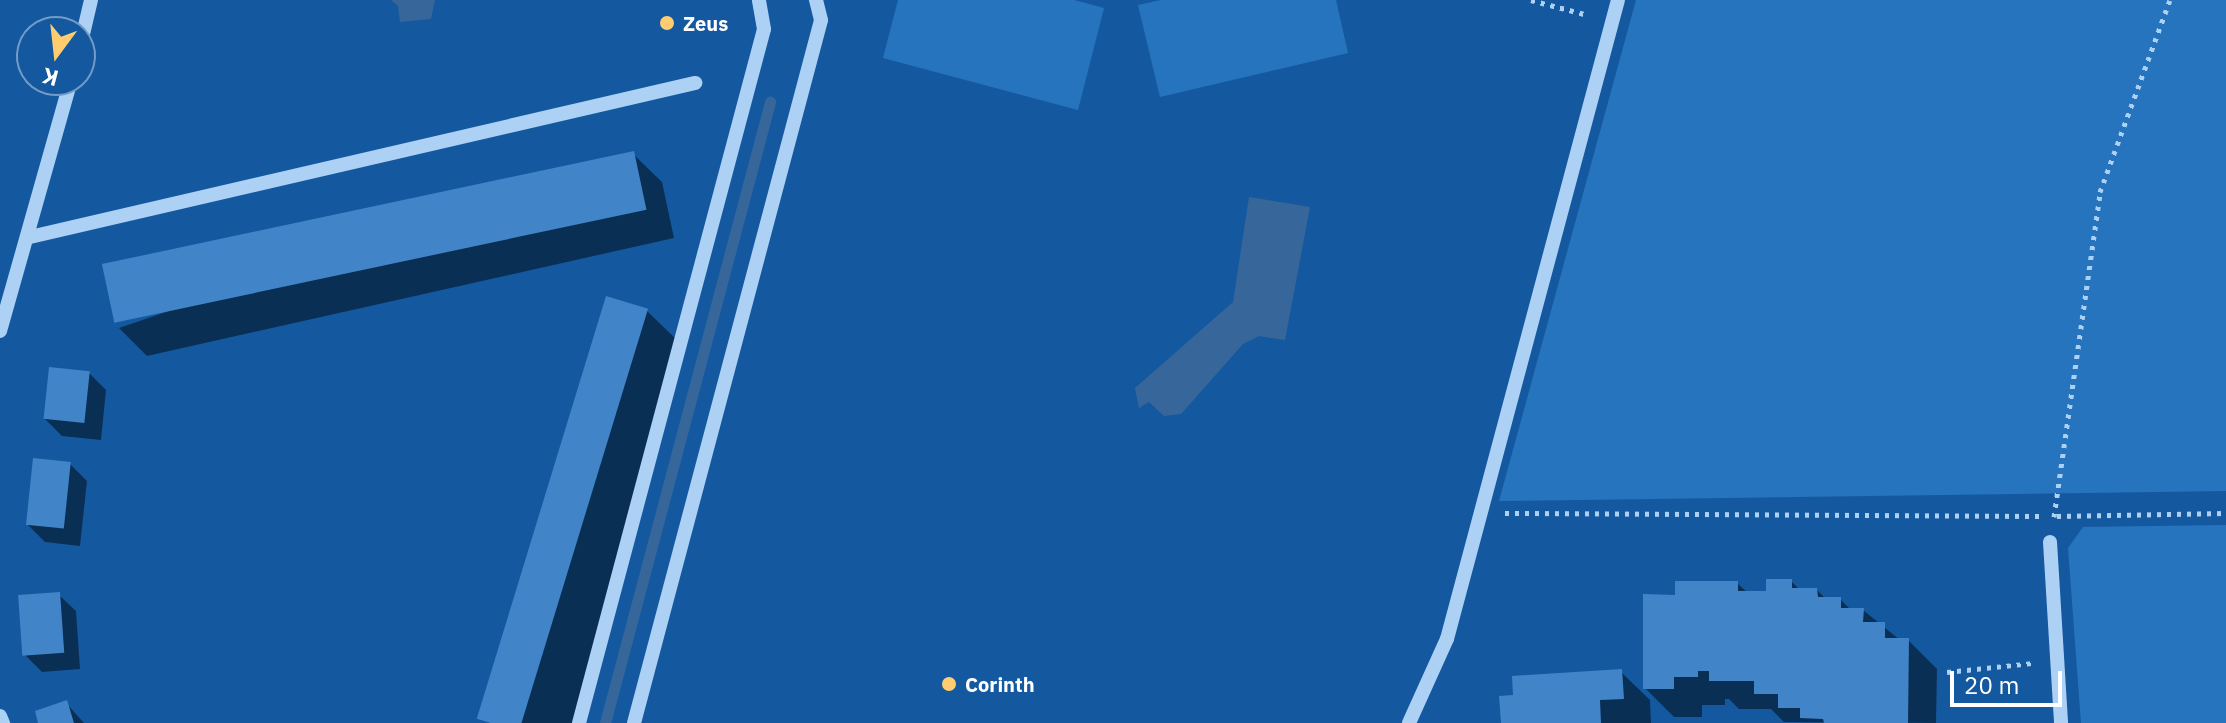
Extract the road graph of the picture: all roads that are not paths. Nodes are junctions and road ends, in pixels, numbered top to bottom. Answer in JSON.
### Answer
{"nodes":[{"id":1,"x":759,"y":0,"type":"edge"},
{"id":2,"x":816,"y":0,"type":"edge"},
{"id":3,"x":1618,"y":0,"type":"edge"},
{"id":4,"x":695,"y":83,"type":"dead end"},
{"id":5,"x":67,"y":96,"type":"edge"},
{"id":6,"x":30,"y":237,"type":"junction"},
{"id":7,"x":0,"y":331,"type":"edge"},
{"id":8,"x":2050,"y":542,"type":"road end"},
{"id":9,"x":0,"y":716,"type":"edge"},
{"id":10,"x":3,"y":723,"type":"edge"},
{"id":11,"x":579,"y":723,"type":"edge"},
{"id":12,"x":634,"y":723,"type":"edge"},
{"id":13,"x":1409,"y":723,"type":"edge"},
{"id":14,"x":2061,"y":723,"type":"edge"}],
"edges":[{"from":1,"to":11,"type":"street"},
{"from":2,"to":12,"type":"street"},
{"from":3,"to":13,"type":"street"},
{"from":4,"to":6,"type":"street"},
{"from":5,"to":6,"type":"street"},
{"from":6,"to":7,"type":"street"},
{"from":8,"to":14,"type":"street"},
{"from":9,"to":10,"type":"street"}]}
